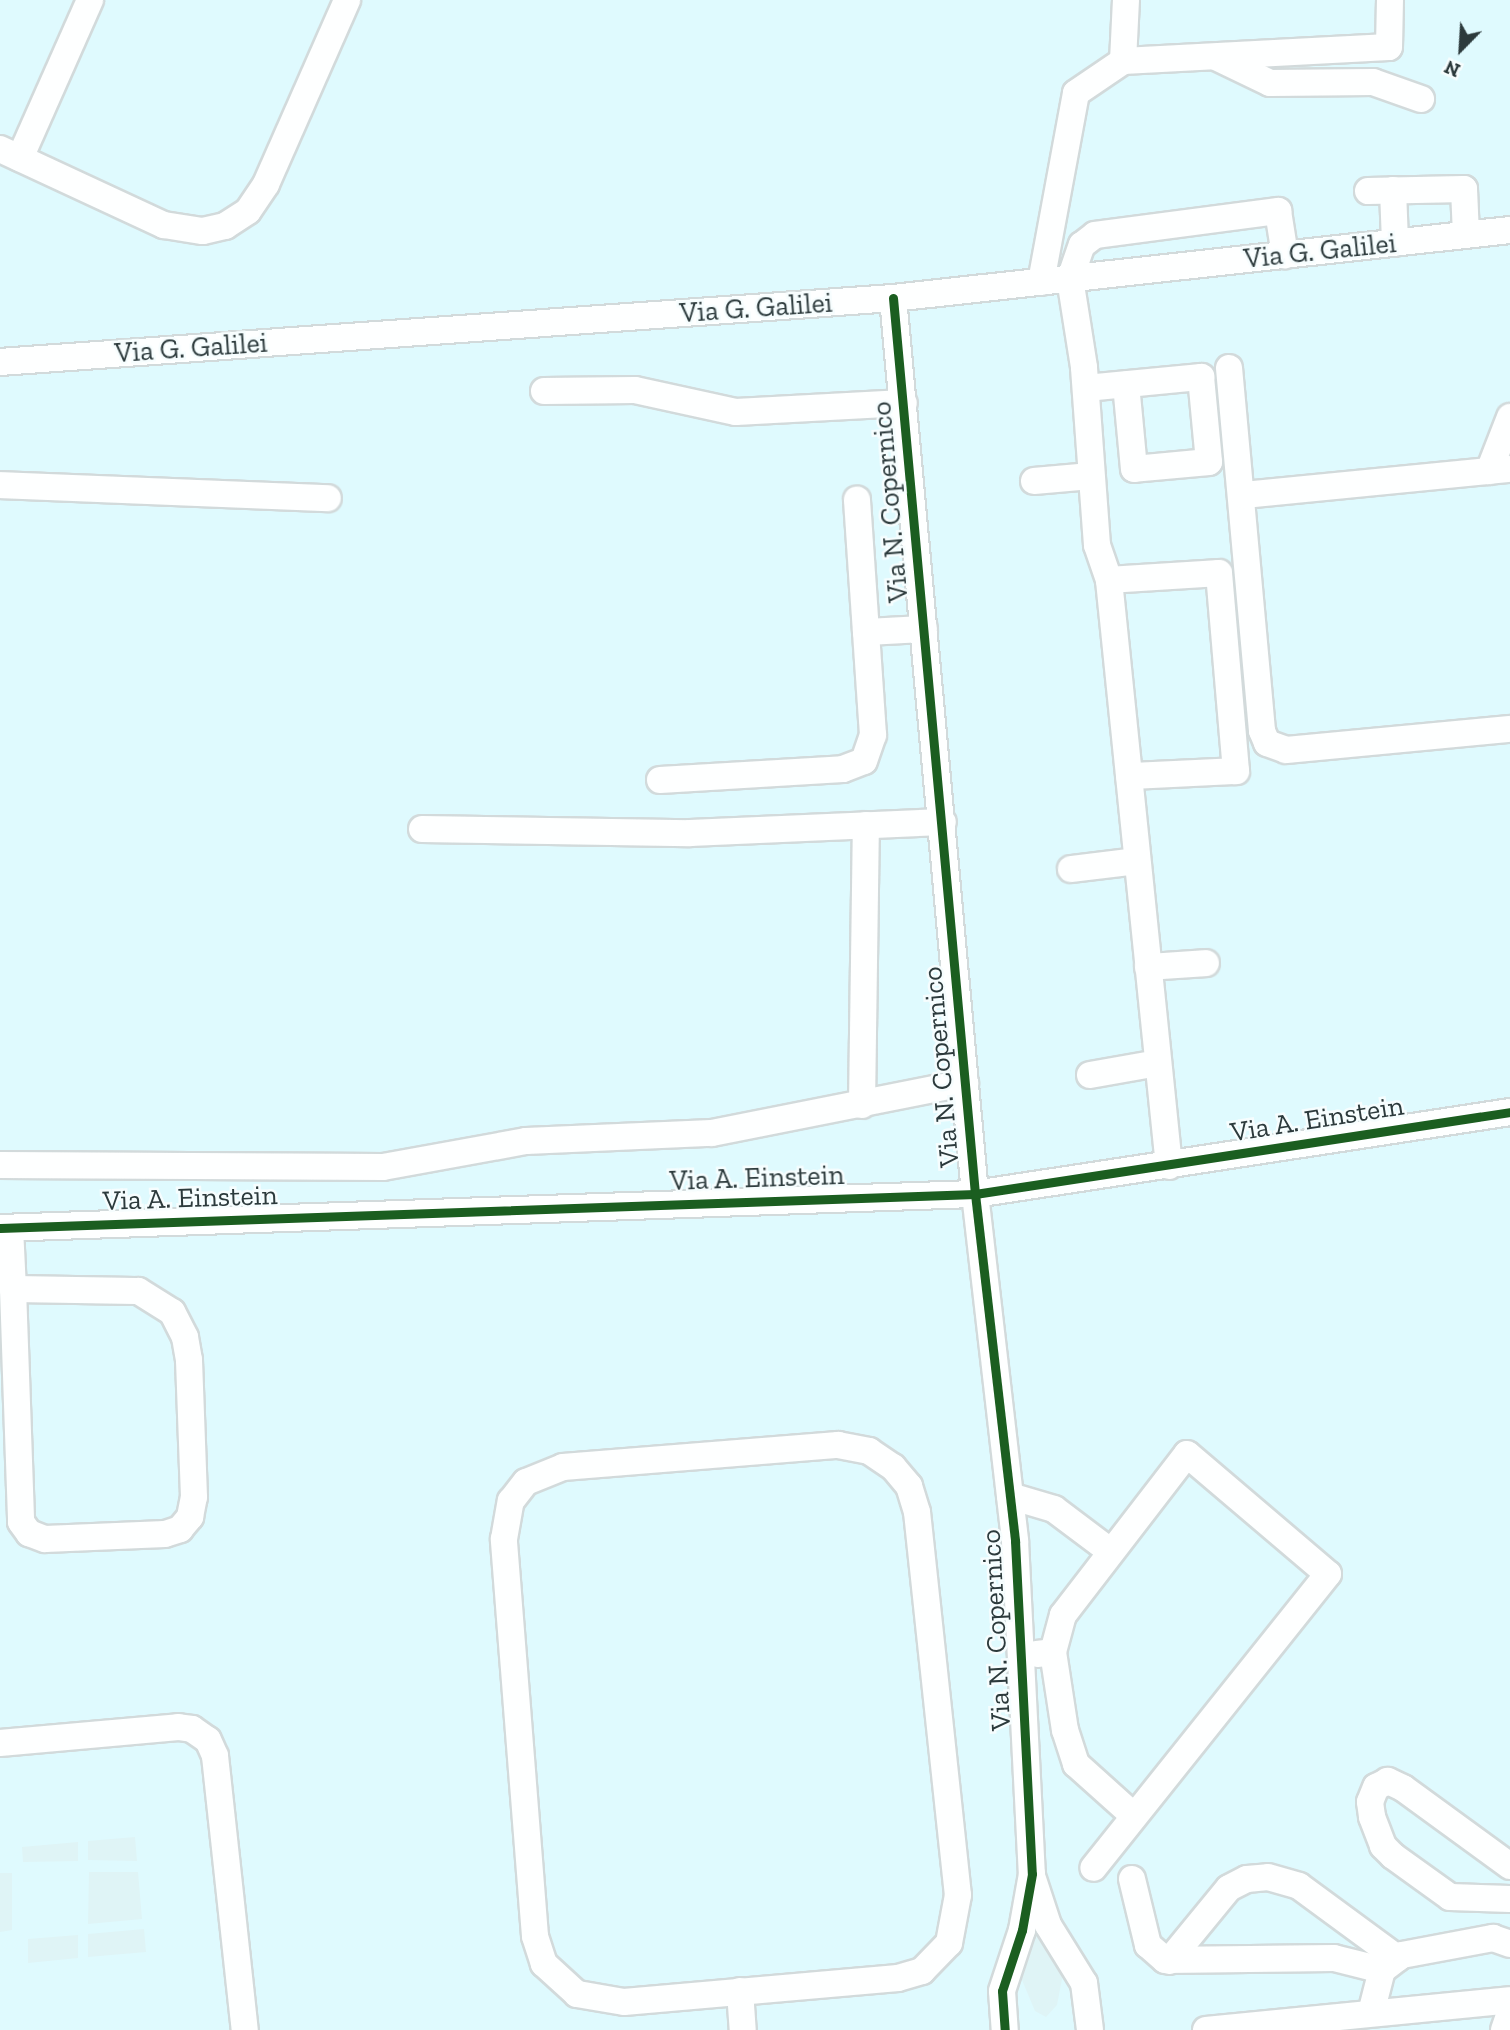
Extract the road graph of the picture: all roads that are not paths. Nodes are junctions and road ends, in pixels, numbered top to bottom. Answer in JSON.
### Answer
{"nodes":[{"id":1,"x":90,"y":0,"type":"edge"},
{"id":2,"x":347,"y":0,"type":"edge"},
{"id":3,"x":1126,"y":0,"type":"edge"},
{"id":4,"x":1390,"y":0,"type":"edge"},
{"id":5,"x":1214,"y":56,"type":"junction"},
{"id":6,"x":1123,"y":61,"type":"junction"},
{"id":7,"x":1422,"y":99,"type":"dead end"},
{"id":8,"x":10,"y":153,"type":"edge"},
{"id":9,"x":1510,"y":230,"type":"edge"},
{"id":10,"x":1466,"y":235,"type":"junction"},
{"id":11,"x":1395,"y":243,"type":"junction"},
{"id":12,"x":1285,"y":255,"type":"junction"},
{"id":13,"x":1070,"y":279,"type":"junction"},
{"id":14,"x":1041,"y":282,"type":"junction"},
{"id":15,"x":893,"y":298,"type":"junction"},
{"id":16,"x":0,"y":362,"type":"edge"},
{"id":17,"x":1229,"y":368,"type":"dead end"},
{"id":18,"x":1126,"y":384,"type":"dead end"},
{"id":19,"x":1086,"y":388,"type":"junction"},
{"id":20,"x":544,"y":391,"type":"dead end"},
{"id":21,"x":904,"y":403,"type":"junction"},
{"id":22,"x":1510,"y":417,"type":"edge"},
{"id":23,"x":1500,"y":470,"type":"edge"},
{"id":24,"x":1091,"y":476,"type":"junction"},
{"id":25,"x":1034,"y":481,"type":"dead end"},
{"id":26,"x":0,"y":485,"type":"edge"},
{"id":27,"x":1244,"y":495,"type":"junction"},
{"id":28,"x":328,"y":498,"type":"dead end"},
{"id":29,"x":857,"y":500,"type":"dead end"},
{"id":30,"x":1109,"y":580,"type":"junction"},
{"id":31,"x":925,"y":629,"type":"junction"},
{"id":32,"x":866,"y":632,"type":"junction"},
{"id":33,"x":1510,"y":729,"type":"edge"},
{"id":34,"x":1129,"y":776,"type":"junction"},
{"id":35,"x":660,"y":780,"type":"dead end"},
{"id":36,"x":943,"y":822,"type":"junction"},
{"id":37,"x":866,"y":825,"type":"junction"},
{"id":38,"x":422,"y":829,"type":"dead end"},
{"id":39,"x":1137,"y":860,"type":"junction"},
{"id":40,"x":1071,"y":869,"type":"dead end"},
{"id":41,"x":1206,"y":963,"type":"dead end"},
{"id":42,"x":1148,"y":967,"type":"junction"},
{"id":43,"x":1157,"y":1063,"type":"junction"},
{"id":44,"x":1090,"y":1075,"type":"dead end"},
{"id":45,"x":965,"y":1083,"type":"junction"},
{"id":46,"x":862,"y":1105,"type":"junction"},
{"id":47,"x":1510,"y":1112,"type":"edge"},
{"id":48,"x":0,"y":1164,"type":"edge"},
{"id":49,"x":1168,"y":1166,"type":"junction"},
{"id":50,"x":975,"y":1194,"type":"junction"},
{"id":51,"x":5,"y":1228,"type":"edge"},
{"id":52,"x":13,"y":1289,"type":"junction"},
{"id":53,"x":1010,"y":1496,"type":"junction"},
{"id":54,"x":11,"y":1522,"type":"edge"},
{"id":55,"x":1111,"y":1552,"type":"junction"},
{"id":56,"x":1053,"y":1651,"type":"junction"},
{"id":57,"x":1022,"y":1657,"type":"junction"},
{"id":58,"x":0,"y":1743,"type":"edge"},
{"id":59,"x":1135,"y":1816,"type":"junction"},
{"id":60,"x":1510,"y":1866,"type":"edge"},
{"id":61,"x":1093,"y":1868,"type":"dead end"},
{"id":62,"x":1032,"y":1874,"type":"junction"},
{"id":63,"x":1132,"y":1880,"type":"dead end"},
{"id":64,"x":1510,"y":1899,"type":"edge"},
{"id":65,"x":1510,"y":1916,"type":"edge"},
{"id":66,"x":1502,"y":1941,"type":"edge"},
{"id":67,"x":1169,"y":1961,"type":"junction"},
{"id":68,"x":1389,"y":1964,"type":"junction"},
{"id":69,"x":740,"y":1991,"type":"junction"},
{"id":70,"x":1510,"y":2000,"type":"edge"},
{"id":71,"x":1510,"y":2013,"type":"edge"},
{"id":72,"x":1379,"y":2019,"type":"edge"},
{"id":73,"x":1316,"y":2024,"type":"edge"},
{"id":74,"x":1271,"y":2026,"type":"edge"},
{"id":75,"x":245,"y":2030,"type":"edge"},
{"id":76,"x":743,"y":2030,"type":"edge"},
{"id":77,"x":1005,"y":2030,"type":"edge"},
{"id":78,"x":1090,"y":2030,"type":"edge"},
{"id":79,"x":1206,"y":2030,"type":"edge"},
{"id":80,"x":1504,"y":2030,"type":"edge"}],
"edges":[{"from":1,"to":8,"type":"street"},
{"from":2,"to":8,"type":"street"},
{"from":3,"to":6,"type":"street"},
{"from":4,"to":5,"type":"street"},
{"from":5,"to":6,"type":"street"},
{"from":5,"to":7,"type":"street"},
{"from":6,"to":14,"type":"street"},
{"from":9,"to":10,"type":"street","name":"Via G. Galilei"},
{"from":10,"to":11,"type":"street","name":"Via G. Galilei"},
{"from":10,"to":11,"type":"street"},
{"from":11,"to":12,"type":"street","name":"Via G. Galilei"},
{"from":12,"to":13,"type":"street","name":"Via G. Galilei"},
{"from":12,"to":13,"type":"street"},
{"from":13,"to":14,"type":"street","name":"Via G. Galilei"},
{"from":13,"to":19,"type":"street"},
{"from":14,"to":15,"type":"street","name":"Via G. Galilei"},
{"from":15,"to":16,"type":"street","name":"Via G. Galilei"},
{"from":15,"to":21,"type":"street","name":"Via N. Copernico"},
{"from":17,"to":27,"type":"street"},
{"from":18,"to":19,"type":"street"},
{"from":19,"to":24,"type":"street"},
{"from":20,"to":21,"type":"street"},
{"from":21,"to":31,"type":"street","name":"Via N. Copernico"},
{"from":22,"to":23,"type":"street"},
{"from":23,"to":27,"type":"street"},
{"from":24,"to":25,"type":"street"},
{"from":24,"to":30,"type":"street"},
{"from":26,"to":28,"type":"street"},
{"from":27,"to":33,"type":"street"},
{"from":29,"to":32,"type":"street"},
{"from":30,"to":34,"type":"street"},
{"from":30,"to":34,"type":"street"},
{"from":31,"to":32,"type":"street"},
{"from":31,"to":36,"type":"street","name":"Via N. Copernico"},
{"from":32,"to":35,"type":"street"},
{"from":34,"to":39,"type":"street"},
{"from":36,"to":37,"type":"street"},
{"from":36,"to":45,"type":"street","name":"Via N. Copernico"},
{"from":37,"to":38,"type":"street"},
{"from":37,"to":46,"type":"street"},
{"from":39,"to":40,"type":"street"},
{"from":39,"to":42,"type":"street"},
{"from":41,"to":42,"type":"street"},
{"from":42,"to":43,"type":"street"},
{"from":43,"to":44,"type":"street"},
{"from":43,"to":49,"type":"street"},
{"from":45,"to":46,"type":"street"},
{"from":45,"to":50,"type":"street","name":"Via N. Copernico"},
{"from":46,"to":48,"type":"street"},
{"from":47,"to":49,"type":"street","name":"Via A. Einstein"},
{"from":49,"to":50,"type":"street","name":"Via A. Einstein"},
{"from":50,"to":51,"type":"street","name":"Via A. Einstein"},
{"from":50,"to":53,"type":"street","name":"Via N. Copernico"},
{"from":51,"to":52,"type":"street"},
{"from":52,"to":54,"type":"street"},
{"from":52,"to":54,"type":"street"},
{"from":53,"to":55,"type":"street"},
{"from":53,"to":57,"type":"street","name":"Via N. Copernico"},
{"from":55,"to":56,"type":"street"},
{"from":55,"to":59,"type":"street"},
{"from":56,"to":57,"type":"street"},
{"from":56,"to":59,"type":"street"},
{"from":57,"to":62,"type":"street","name":"Via N. Copernico"},
{"from":58,"to":75,"type":"street"},
{"from":59,"to":61,"type":"street"},
{"from":60,"to":64,"type":"street"},
{"from":62,"to":77,"type":"street"},
{"from":62,"to":78,"type":"street"},
{"from":63,"to":67,"type":"street"},
{"from":65,"to":66,"type":"street"},
{"from":66,"to":68,"type":"street"},
{"from":67,"to":68,"type":"street"},
{"from":67,"to":68,"type":"street"},
{"from":68,"to":72,"type":"street"},
{"from":69,"to":69,"type":"street"},
{"from":69,"to":76,"type":"street"},
{"from":70,"to":72,"type":"street"},
{"from":71,"to":80,"type":"street"},
{"from":72,"to":73,"type":"street"},
{"from":73,"to":74,"type":"street"},
{"from":74,"to":79,"type":"street"}]}
